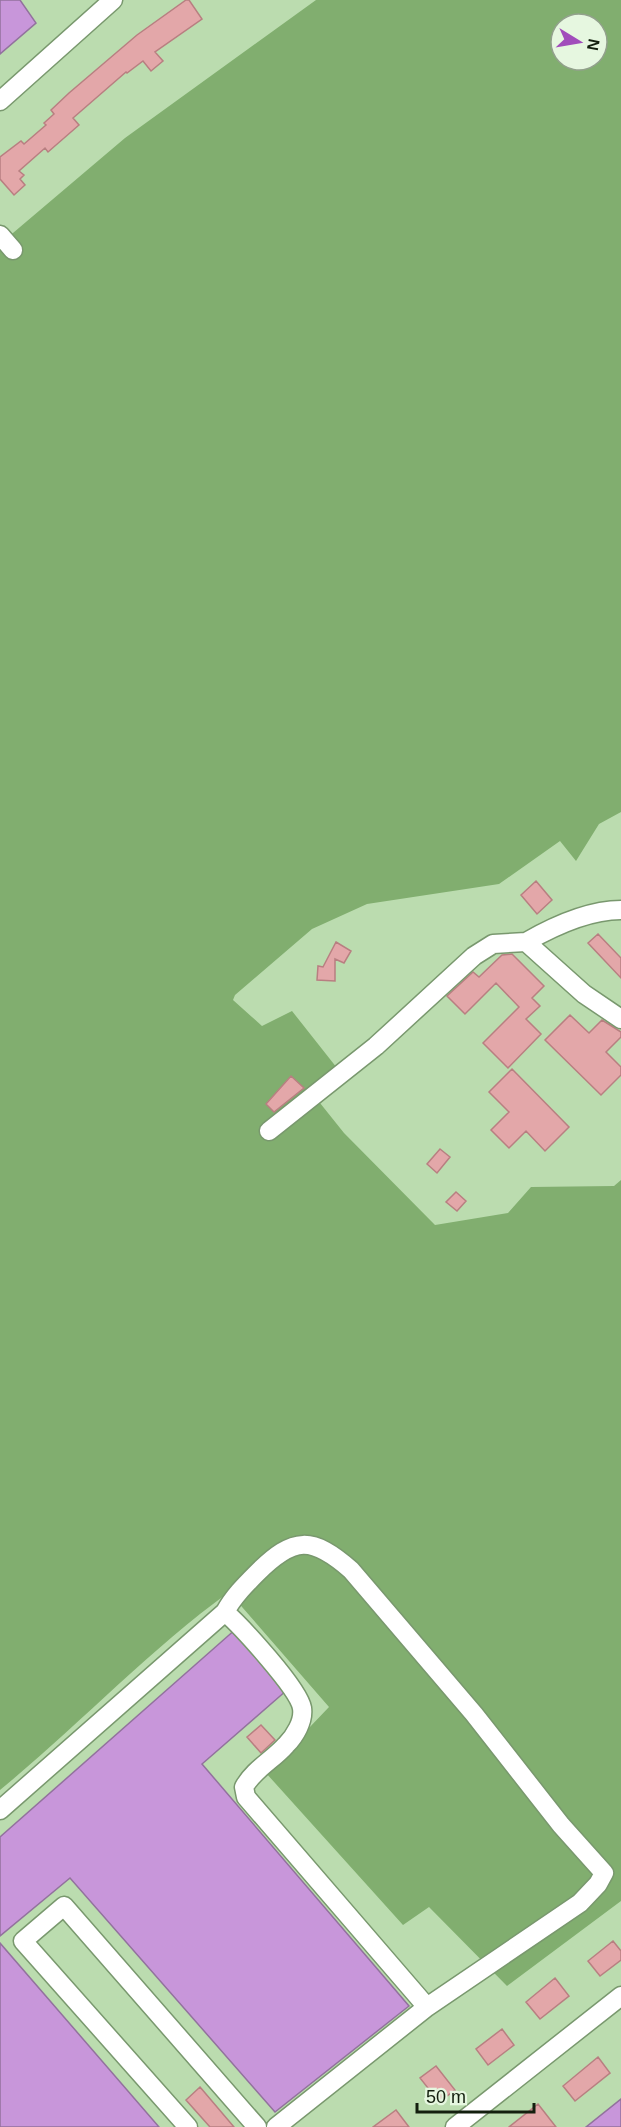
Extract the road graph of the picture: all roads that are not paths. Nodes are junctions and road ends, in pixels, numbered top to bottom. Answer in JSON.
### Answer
{"nodes":[{"id":1,"x":113,"y":0,"type":"edge"},
{"id":2,"x":0,"y":100,"type":"edge"},
{"id":3,"x":0,"y":235,"type":"edge"},
{"id":4,"x":13,"y":250,"type":"dead end"},
{"id":5,"x":621,"y":910,"type":"edge"},
{"id":6,"x":526,"y":942,"type":"junction"},
{"id":7,"x":621,"y":1018,"type":"edge"},
{"id":8,"x":269,"y":1131,"type":"dead end"},
{"id":9,"x":225,"y":1612,"type":"junction"},
{"id":10,"x":0,"y":1810,"type":"edge"},
{"id":11,"x":621,"y":1996,"type":"edge"},
{"id":12,"x":427,"y":2007,"type":"junction"},
{"id":13,"x":188,"y":2127,"type":"edge"},
{"id":14,"x":257,"y":2127,"type":"edge"},
{"id":15,"x":276,"y":2127,"type":"edge"},
{"id":16,"x":455,"y":2127,"type":"edge"}],
"edges":[{"from":1,"to":2,"type":"street"},
{"from":3,"to":4,"type":"street"},
{"from":5,"to":6,"type":"street"},
{"from":6,"to":7,"type":"street"},
{"from":6,"to":8,"type":"street"},
{"from":9,"to":10,"type":"street"},
{"from":9,"to":12,"type":"street"},
{"from":9,"to":12,"type":"street"},
{"from":11,"to":16,"type":"street"},
{"from":12,"to":15,"type":"street"},
{"from":13,"to":14,"type":"street"}]}
